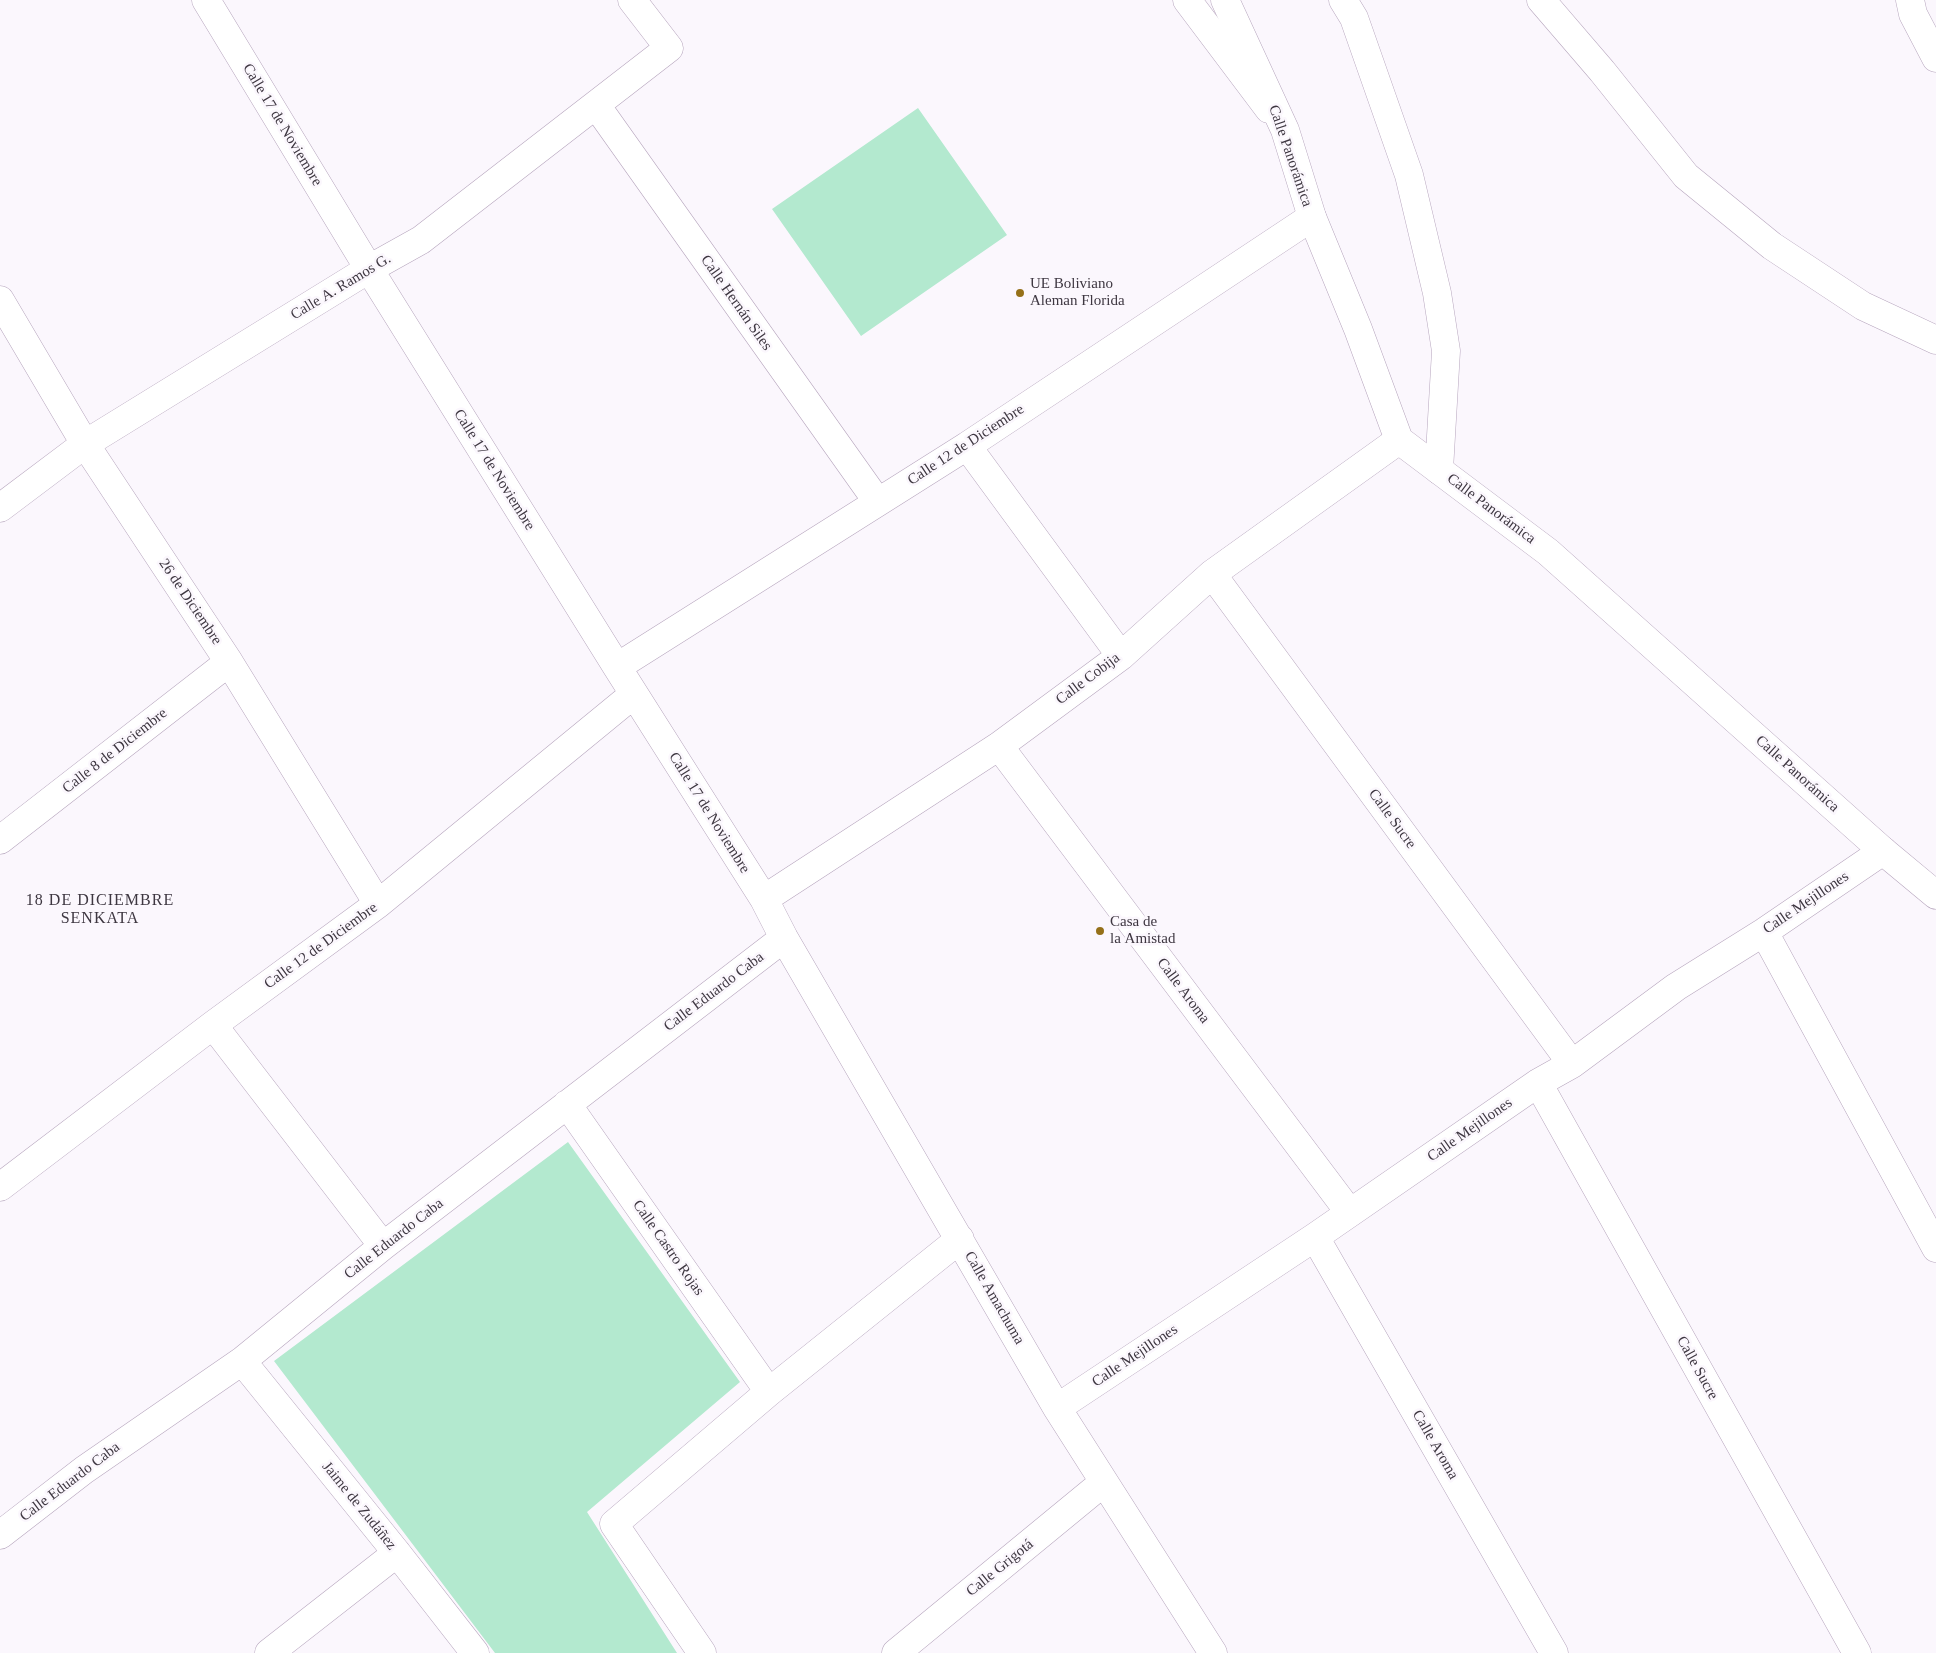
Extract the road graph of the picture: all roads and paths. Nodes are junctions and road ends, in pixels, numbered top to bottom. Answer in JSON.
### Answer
{"nodes":[{"id":1,"x":206,"y":0,"type":"edge"},
{"id":2,"x":632,"y":0,"type":"edge"},
{"id":3,"x":1187,"y":0,"type":"edge"},
{"id":4,"x":1225,"y":0,"type":"edge"},
{"id":5,"x":1343,"y":0,"type":"edge"},
{"id":6,"x":1541,"y":0,"type":"edge"},
{"id":7,"x":1910,"y":0,"type":"edge"},
{"id":8,"x":1936,"y":58,"type":"edge"},
{"id":9,"x":596,"y":105,"type":"junction"},
{"id":10,"x":1285,"y":130,"type":"junction"},
{"id":11,"x":1312,"y":217,"type":"junction"},
{"id":12,"x":369,"y":269,"type":"junction"},
{"id":13,"x":0,"y":300,"type":"edge"},
{"id":14,"x":1936,"y":340,"type":"edge"},
{"id":15,"x":1398,"y":440,"type":"junction"},
{"id":16,"x":85,"y":444,"type":"junction"},
{"id":17,"x":967,"y":446,"type":"junction"},
{"id":18,"x":1439,"y":470,"type":"junction"},
{"id":19,"x":877,"y":501,"type":"junction"},
{"id":20,"x":0,"y":508,"type":"edge"},
{"id":21,"x":1212,"y":574,"type":"junction"},
{"id":22,"x":1121,"y":656,"type":"junction"},
{"id":23,"x":229,"y":662,"type":"junction"},
{"id":24,"x":617,"y":667,"type":"junction"},
{"id":25,"x":634,"y":694,"type":"junction"},
{"id":26,"x":999,"y":746,"type":"junction"},
{"id":27,"x":0,"y":840,"type":"edge"},
{"id":28,"x":1883,"y":851,"type":"junction"},
{"id":29,"x":1936,"y":895,"type":"edge"},
{"id":30,"x":764,"y":899,"type":"junction"},
{"id":31,"x":378,"y":904,"type":"junction"},
{"id":32,"x":1764,"y":932,"type":"junction"},
{"id":33,"x":784,"y":938,"type":"junction"},
{"id":34,"x":213,"y":1025,"type":"junction"},
{"id":35,"x":1572,"y":1064,"type":"junction"},
{"id":36,"x":1538,"y":1083,"type":"junction"},
{"id":37,"x":567,"y":1104,"type":"junction"},
{"id":38,"x":0,"y":1188,"type":"edge"},
{"id":39,"x":1350,"y":1213,"type":"junction"},
{"id":40,"x":1315,"y":1237,"type":"junction"},
{"id":41,"x":960,"y":1239,"type":"junction"},
{"id":42,"x":383,"y":1246,"type":"junction"},
{"id":43,"x":1936,"y":1248,"type":"edge"},
{"id":44,"x":242,"y":1361,"type":"junction"},
{"id":45,"x":769,"y":1392,"type":"junction"},
{"id":46,"x":1057,"y":1408,"type":"junction"},
{"id":47,"x":1104,"y":1482,"type":"junction"},
{"id":48,"x":0,"y":1535,"type":"edge"},
{"id":49,"x":397,"y":1553,"type":"junction"},
{"id":50,"x":269,"y":1653,"type":"edge"},
{"id":51,"x":475,"y":1653,"type":"edge"},
{"id":52,"x":702,"y":1653,"type":"edge"},
{"id":53,"x":896,"y":1653,"type":"edge"},
{"id":54,"x":1213,"y":1653,"type":"edge"},
{"id":55,"x":1554,"y":1653,"type":"edge"},
{"id":56,"x":1857,"y":1653,"type":"edge"}],
"edges":[{"from":1,"to":12,"type":"street","name":"Calle 17 de Noviembre"},
{"from":2,"to":9,"type":"street","name":"Calle A. Ramos G."},
{"from":3,"to":10,"type":"street"},
{"from":4,"to":10,"type":"street","name":"Calle Panorámica"},
{"from":5,"to":18,"type":"street"},
{"from":6,"to":14,"type":"street"},
{"from":7,"to":8,"type":"street"},
{"from":9,"to":12,"type":"street","name":"Calle A. Ramos G."},
{"from":9,"to":19,"type":"street","name":"Calle Hernán Siles"},
{"from":10,"to":11,"type":"street","name":"Calle Panorámica"},
{"from":11,"to":15,"type":"street","name":"Calle Panorámica"},
{"from":11,"to":17,"type":"street","name":"Calle 12 de Diciembre"},
{"from":12,"to":16,"type":"street","name":"Calle A. Ramos G."},
{"from":12,"to":24,"type":"street","name":"Calle 17 de Noviembre"},
{"from":13,"to":16,"type":"street","name":"26 de Diciembre"},
{"from":15,"to":18,"type":"street","name":"Calle Panorámica"},
{"from":15,"to":21,"type":"street","name":"Calle Cobija"},
{"from":16,"to":20,"type":"street","name":"Calle A. Ramos G."},
{"from":16,"to":23,"type":"street","name":"26 de Diciembre"},
{"from":17,"to":19,"type":"street","name":"Calle 12 de Diciembre"},
{"from":17,"to":22,"type":"street"},
{"from":18,"to":28,"type":"street","name":"Calle Panorámica"},
{"from":19,"to":24,"type":"street","name":"Calle 12 de Diciembre"},
{"from":21,"to":22,"type":"street","name":"Calle Cobija"},
{"from":21,"to":35,"type":"street","name":"Calle Sucre"},
{"from":22,"to":26,"type":"street","name":"Calle Cobija"},
{"from":23,"to":27,"type":"street","name":"Calle 8 de Diciembre"},
{"from":23,"to":31,"type":"street","name":"26 de Diciembre"},
{"from":24,"to":25,"type":"street","name":"Calle 17 de Noviembre"},
{"from":25,"to":30,"type":"street","name":"Calle 17 de Noviembre"},
{"from":25,"to":31,"type":"street","name":"Calle 12 de Diciembre"},
{"from":26,"to":30,"type":"street","name":"Calle Cobija"},
{"from":26,"to":39,"type":"street","name":"Calle Aroma"},
{"from":28,"to":29,"type":"street","name":"Calle Panorámica"},
{"from":28,"to":32,"type":"street","name":"Calle Mejillones"},
{"from":30,"to":33,"type":"street","name":"Calle 17 de Noviembre"},
{"from":31,"to":34,"type":"street","name":"Calle 12 de Diciembre"},
{"from":32,"to":35,"type":"street","name":"Calle Mejillones"},
{"from":32,"to":43,"type":"street"},
{"from":33,"to":37,"type":"street","name":"Calle Eduardo Caba"},
{"from":33,"to":41,"type":"street","name":"Calle Amachuma"},
{"from":34,"to":38,"type":"street","name":"Calle 12 de Diciembre"},
{"from":34,"to":42,"type":"street"},
{"from":35,"to":36,"type":"street","name":"Calle Mejillones"},
{"from":36,"to":39,"type":"street","name":"Calle Mejillones"},
{"from":36,"to":56,"type":"street","name":"Calle Sucre"},
{"from":37,"to":42,"type":"street","name":"Calle Eduardo Caba"},
{"from":37,"to":45,"type":"street","name":"Calle Castro Rojas"},
{"from":39,"to":40,"type":"street","name":"Calle Mejillones"},
{"from":40,"to":46,"type":"street","name":"Calle Mejillones"},
{"from":40,"to":55,"type":"street","name":"Calle Aroma"},
{"from":41,"to":45,"type":"street"},
{"from":41,"to":46,"type":"street","name":"Calle Amachuma"},
{"from":42,"to":44,"type":"street","name":"Calle Eduardo Caba"},
{"from":44,"to":48,"type":"street","name":"Calle Eduardo Caba"},
{"from":44,"to":49,"type":"street","name":"Jaime de Zudáñez"},
{"from":45,"to":52,"type":"street"},
{"from":46,"to":47,"type":"street","name":"Calle Amachuma"},
{"from":47,"to":53,"type":"street","name":"Calle Grigotá"},
{"from":47,"to":54,"type":"street","name":"Calle Amachuma"},
{"from":49,"to":50,"type":"street"},
{"from":49,"to":51,"type":"street","name":"Jaime de Zudáñez"}]}
